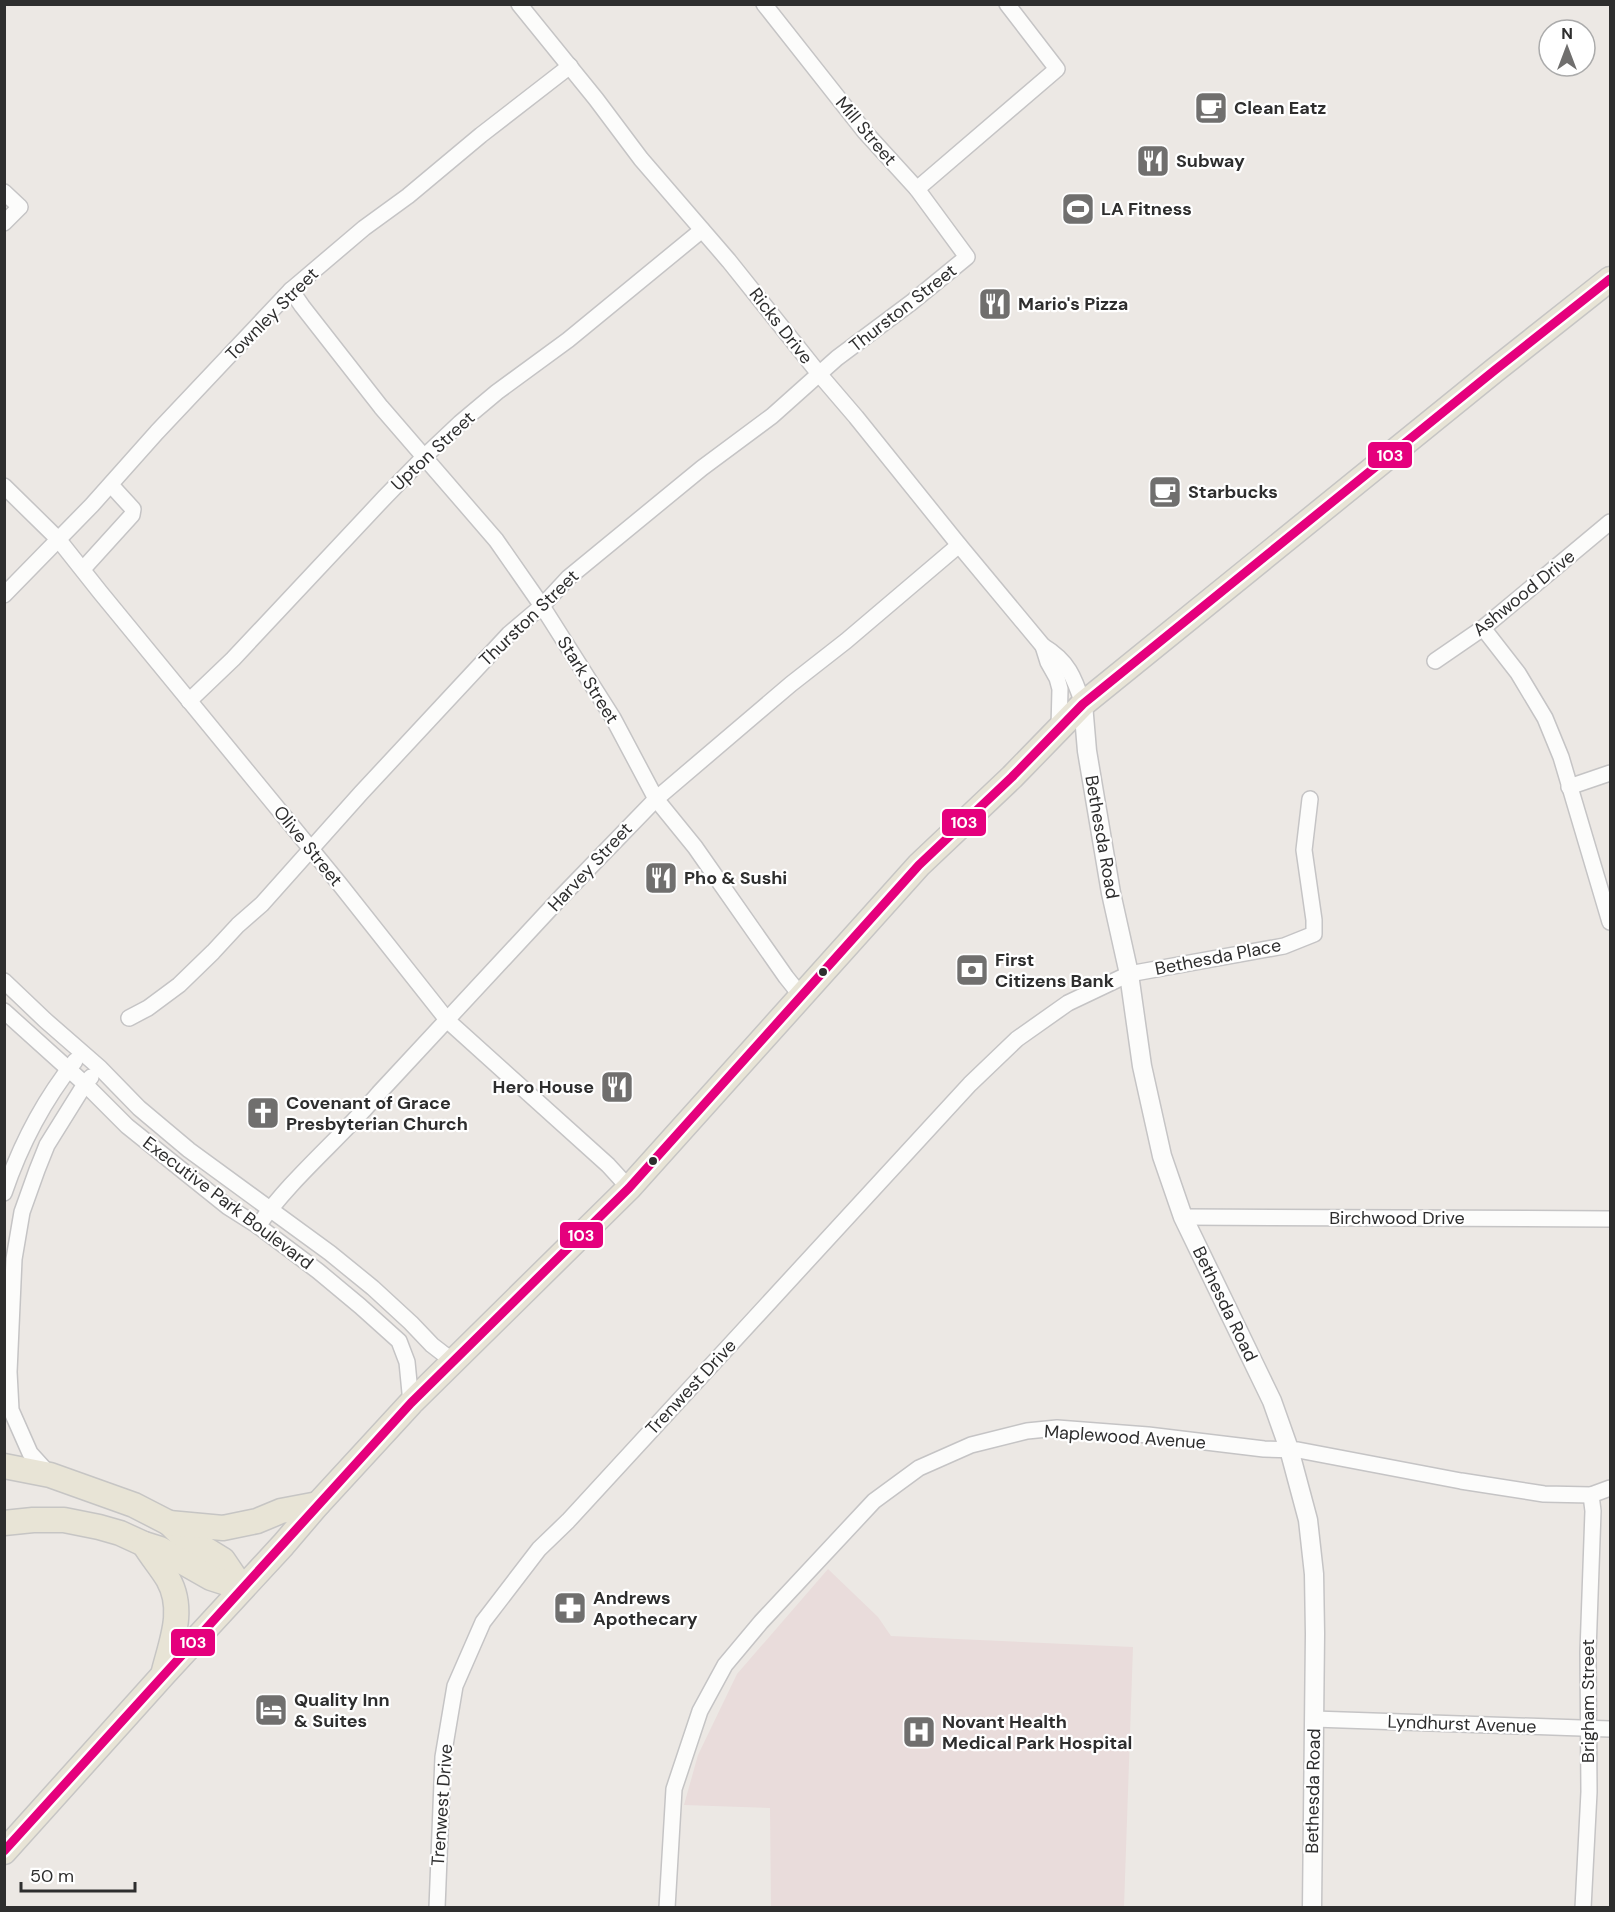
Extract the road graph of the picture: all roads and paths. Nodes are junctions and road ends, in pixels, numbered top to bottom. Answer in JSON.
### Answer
{"nodes":[{"id":1,"x":519,"y":4,"type":"edge"},
{"id":2,"x":764,"y":4,"type":"edge"},
{"id":3,"x":1008,"y":4,"type":"edge"},
{"id":4,"x":570,"y":66,"type":"junction"},
{"id":5,"x":917,"y":189,"type":"junction"},
{"id":6,"x":4,"y":192,"type":"edge"},
{"id":7,"x":4,"y":224,"type":"edge"},
{"id":8,"x":702,"y":230,"type":"junction"},
{"id":9,"x":968,"y":257,"type":"joint"},
{"id":10,"x":1611,"y":279,"type":"edge"},
{"id":11,"x":291,"y":290,"type":"junction"},
{"id":12,"x":820,"y":375,"type":"junction"},
{"id":13,"x":424,"y":457,"type":"junction"},
{"id":14,"x":111,"y":485,"type":"junction"},
{"id":15,"x":4,"y":486,"type":"edge"},
{"id":16,"x":1611,"y":522,"type":"edge"},
{"id":17,"x":58,"y":539,"type":"junction"},
{"id":18,"x":958,"y":545,"type":"junction"},
{"id":19,"x":83,"y":569,"type":"junction"},
{"id":20,"x":4,"y":595,"type":"edge"},
{"id":21,"x":542,"y":606,"type":"junction"},
{"id":22,"x":1483,"y":628,"type":"junction"},
{"id":23,"x":1043,"y":646,"type":"junction"},
{"id":24,"x":1436,"y":661,"type":"dead end"},
{"id":25,"x":189,"y":701,"type":"junction"},
{"id":26,"x":1083,"y":704,"type":"junction"},
{"id":27,"x":1059,"y":729,"type":"junction"},
{"id":28,"x":1611,"y":773,"type":"edge"},
{"id":29,"x":1569,"y":786,"type":"junction"},
{"id":30,"x":656,"y":799,"type":"junction"},
{"id":31,"x":1310,"y":799,"type":"dead end"},
{"id":32,"x":311,"y":851,"type":"junction"},
{"id":33,"x":1611,"y":922,"type":"edge"},
{"id":34,"x":1129,"y":974,"type":"junction"},
{"id":35,"x":4,"y":981,"type":"edge"},
{"id":36,"x":802,"y":997,"type":"junction"},
{"id":37,"x":29,"y":1004,"type":"junction"},
{"id":38,"x":9,"y":1015,"type":"edge"},
{"id":39,"x":129,"y":1018,"type":"dead end"},
{"id":40,"x":448,"y":1021,"type":"junction"},
{"id":41,"x":82,"y":1052,"type":"junction"},
{"id":42,"x":100,"y":1068,"type":"junction"},
{"id":43,"x":68,"y":1069,"type":"junction"},
{"id":44,"x":85,"y":1084,"type":"junction"},
{"id":45,"x":18,"y":1158,"type":"junction"},
{"id":46,"x":37,"y":1170,"type":"junction"},
{"id":47,"x":629,"y":1188,"type":"junction"},
{"id":48,"x":4,"y":1193,"type":"edge"},
{"id":49,"x":270,"y":1208,"type":"junction"},
{"id":50,"x":1183,"y":1217,"type":"junction"},
{"id":51,"x":1611,"y":1219,"type":"edge"},
{"id":52,"x":258,"y":1226,"type":"junction"},
{"id":53,"x":9,"y":1259,"type":"edge"},
{"id":54,"x":454,"y":1362,"type":"junction"},
{"id":55,"x":411,"y":1403,"type":"junction"},
{"id":56,"x":1289,"y":1449,"type":"junction"},
{"id":57,"x":4,"y":1466,"type":"edge"},
{"id":58,"x":50,"y":1475,"type":"junction"},
{"id":59,"x":1611,"y":1488,"type":"edge"},
{"id":60,"x":1591,"y":1495,"type":"junction"},
{"id":61,"x":318,"y":1504,"type":"junction"},
{"id":62,"x":4,"y":1523,"type":"edge"},
{"id":63,"x":169,"y":1523,"type":"junction"},
{"id":64,"x":144,"y":1544,"type":"junction"},
{"id":65,"x":242,"y":1588,"type":"junction"},
{"id":66,"x":164,"y":1674,"type":"junction"},
{"id":67,"x":1314,"y":1719,"type":"junction"},
{"id":68,"x":1587,"y":1728,"type":"junction"},
{"id":69,"x":1611,"y":1729,"type":"edge"},
{"id":70,"x":5,"y":1851,"type":"edge"},
{"id":71,"x":437,"y":1908,"type":"edge"},
{"id":72,"x":667,"y":1908,"type":"edge"},
{"id":73,"x":1312,"y":1908,"type":"edge"},
{"id":74,"x":1583,"y":1908,"type":"edge"}],
"edges":[{"from":1,"to":4,"type":"street","name":"Ricks Drive"},
{"from":2,"to":5,"type":"street","name":"Mill Street"},
{"from":3,"to":5,"type":"street"},
{"from":4,"to":8,"type":"street","name":"Ricks Drive"},
{"from":4,"to":11,"type":"street","name":"Townley Street"},
{"from":5,"to":9,"type":"street","name":"Mill Street"},
{"from":6,"to":7,"type":"street"},
{"from":8,"to":12,"type":"street","name":"Ricks Drive"},
{"from":8,"to":13,"type":"street","name":"Upton Street"},
{"from":9,"to":12,"type":"street","name":"Thurston Street"},
{"from":10,"to":26,"type":"main road"},
{"from":11,"to":13,"type":"street","name":"Stark Street"},
{"from":11,"to":14,"type":"street","name":"Townley Street"},
{"from":12,"to":18,"type":"street","name":"Ricks Drive"},
{"from":12,"to":21,"type":"street","name":"Thurston Street"},
{"from":13,"to":21,"type":"street","name":"Stark Street"},
{"from":13,"to":25,"type":"street","name":"Upton Street"},
{"from":14,"to":17,"type":"street","name":"Townley Street"},
{"from":14,"to":19,"type":"street"},
{"from":15,"to":17,"type":"street","name":"Olive Street"},
{"from":16,"to":22,"type":"street","name":"Ashwood Drive"},
{"from":17,"to":19,"type":"street","name":"Olive Street"},
{"from":17,"to":20,"type":"street","name":"Townley Street"},
{"from":18,"to":23,"type":"street","name":"Ricks Drive"},
{"from":18,"to":30,"type":"street","name":"Harvey Street"},
{"from":19,"to":25,"type":"street","name":"Olive Street"},
{"from":21,"to":30,"type":"street","name":"Stark Street"},
{"from":21,"to":32,"type":"street","name":"Thurston Street"},
{"from":22,"to":24,"type":"street","name":"Ashwood Drive"},
{"from":22,"to":29,"type":"street"},
{"from":23,"to":26,"type":"street","name":"Ricks Drive"},
{"from":23,"to":27,"type":"street","name":"Ricks Drive"},
{"from":25,"to":32,"type":"street","name":"Olive Street"},
{"from":26,"to":27,"type":"main road"},
{"from":26,"to":34,"type":"street","name":"Bethesda Road"},
{"from":27,"to":36,"type":"main road"},
{"from":28,"to":29,"type":"street"},
{"from":29,"to":33,"type":"street"},
{"from":30,"to":36,"type":"street","name":"Stark Street"},
{"from":30,"to":40,"type":"street","name":"Harvey Street"},
{"from":31,"to":34,"type":"street","name":"Bethesda Place"},
{"from":32,"to":39,"type":"street","name":"Thurston Street"},
{"from":32,"to":40,"type":"street","name":"Olive Street"},
{"from":34,"to":50,"type":"street","name":"Bethesda Road"},
{"from":34,"to":71,"type":"street","name":"Trenwest Drive"},
{"from":35,"to":37,"type":"street","name":"Executive Park Boulevard"},
{"from":36,"to":47,"type":"main road"},
{"from":37,"to":38,"type":"street","name":"Executive Park Boulevard"},
{"from":37,"to":41,"type":"street","name":"Executive Park Boulevard"},
{"from":38,"to":43,"type":"street","name":"Executive Park Boulevard"},
{"from":40,"to":47,"type":"street","name":"Olive Street"},
{"from":40,"to":49,"type":"street","name":"Harvey Street"},
{"from":41,"to":42,"type":"street","name":"Executive Park Boulevard"},
{"from":41,"to":43,"type":"street"},
{"from":42,"to":44,"type":"street"},
{"from":42,"to":49,"type":"street","name":"Executive Park Boulevard"},
{"from":43,"to":44,"type":"street","name":"Executive Park Boulevard"},
{"from":43,"to":45,"type":"street"},
{"from":44,"to":46,"type":"street"},
{"from":44,"to":52,"type":"street","name":"Executive Park Boulevard"},
{"from":45,"to":46,"type":"street"},
{"from":45,"to":48,"type":"street"},
{"from":46,"to":53,"type":"street"},
{"from":47,"to":54,"type":"main road"},
{"from":49,"to":52,"type":"street","name":"Harvey Street"},
{"from":49,"to":54,"type":"street","name":"Executive Park Boulevard"},
{"from":50,"to":51,"type":"street","name":"Birchwood Drive"},
{"from":50,"to":56,"type":"street","name":"Bethesda Road"},
{"from":52,"to":55,"type":"street","name":"Executive Park Boulevard"},
{"from":53,"to":58,"type":"street"},
{"from":54,"to":55,"type":"main road"},
{"from":55,"to":61,"type":"main road"},
{"from":56,"to":60,"type":"street","name":"Maplewood Avenue"},
{"from":56,"to":67,"type":"street","name":"Bethesda Road"},
{"from":56,"to":72,"type":"street","name":"Maplewood Avenue"},
{"from":57,"to":58,"type":"main road"},
{"from":58,"to":63,"type":"main road"},
{"from":59,"to":60,"type":"street","name":"Maplewood Avenue"},
{"from":60,"to":68,"type":"street","name":"Brigham Street"},
{"from":61,"to":63,"type":"main road"},
{"from":61,"to":65,"type":"main road"},
{"from":62,"to":64,"type":"main road"},
{"from":63,"to":65,"type":"main road"},
{"from":64,"to":65,"type":"main road"},
{"from":64,"to":66,"type":"main road"},
{"from":65,"to":66,"type":"main road"},
{"from":66,"to":70,"type":"main road"},
{"from":67,"to":68,"type":"street","name":"Lyndhurst Avenue"},
{"from":67,"to":73,"type":"street","name":"Bethesda Road"},
{"from":68,"to":69,"type":"street","name":"Lyndhurst Avenue"},
{"from":68,"to":74,"type":"street","name":"Brigham Street"}]}
